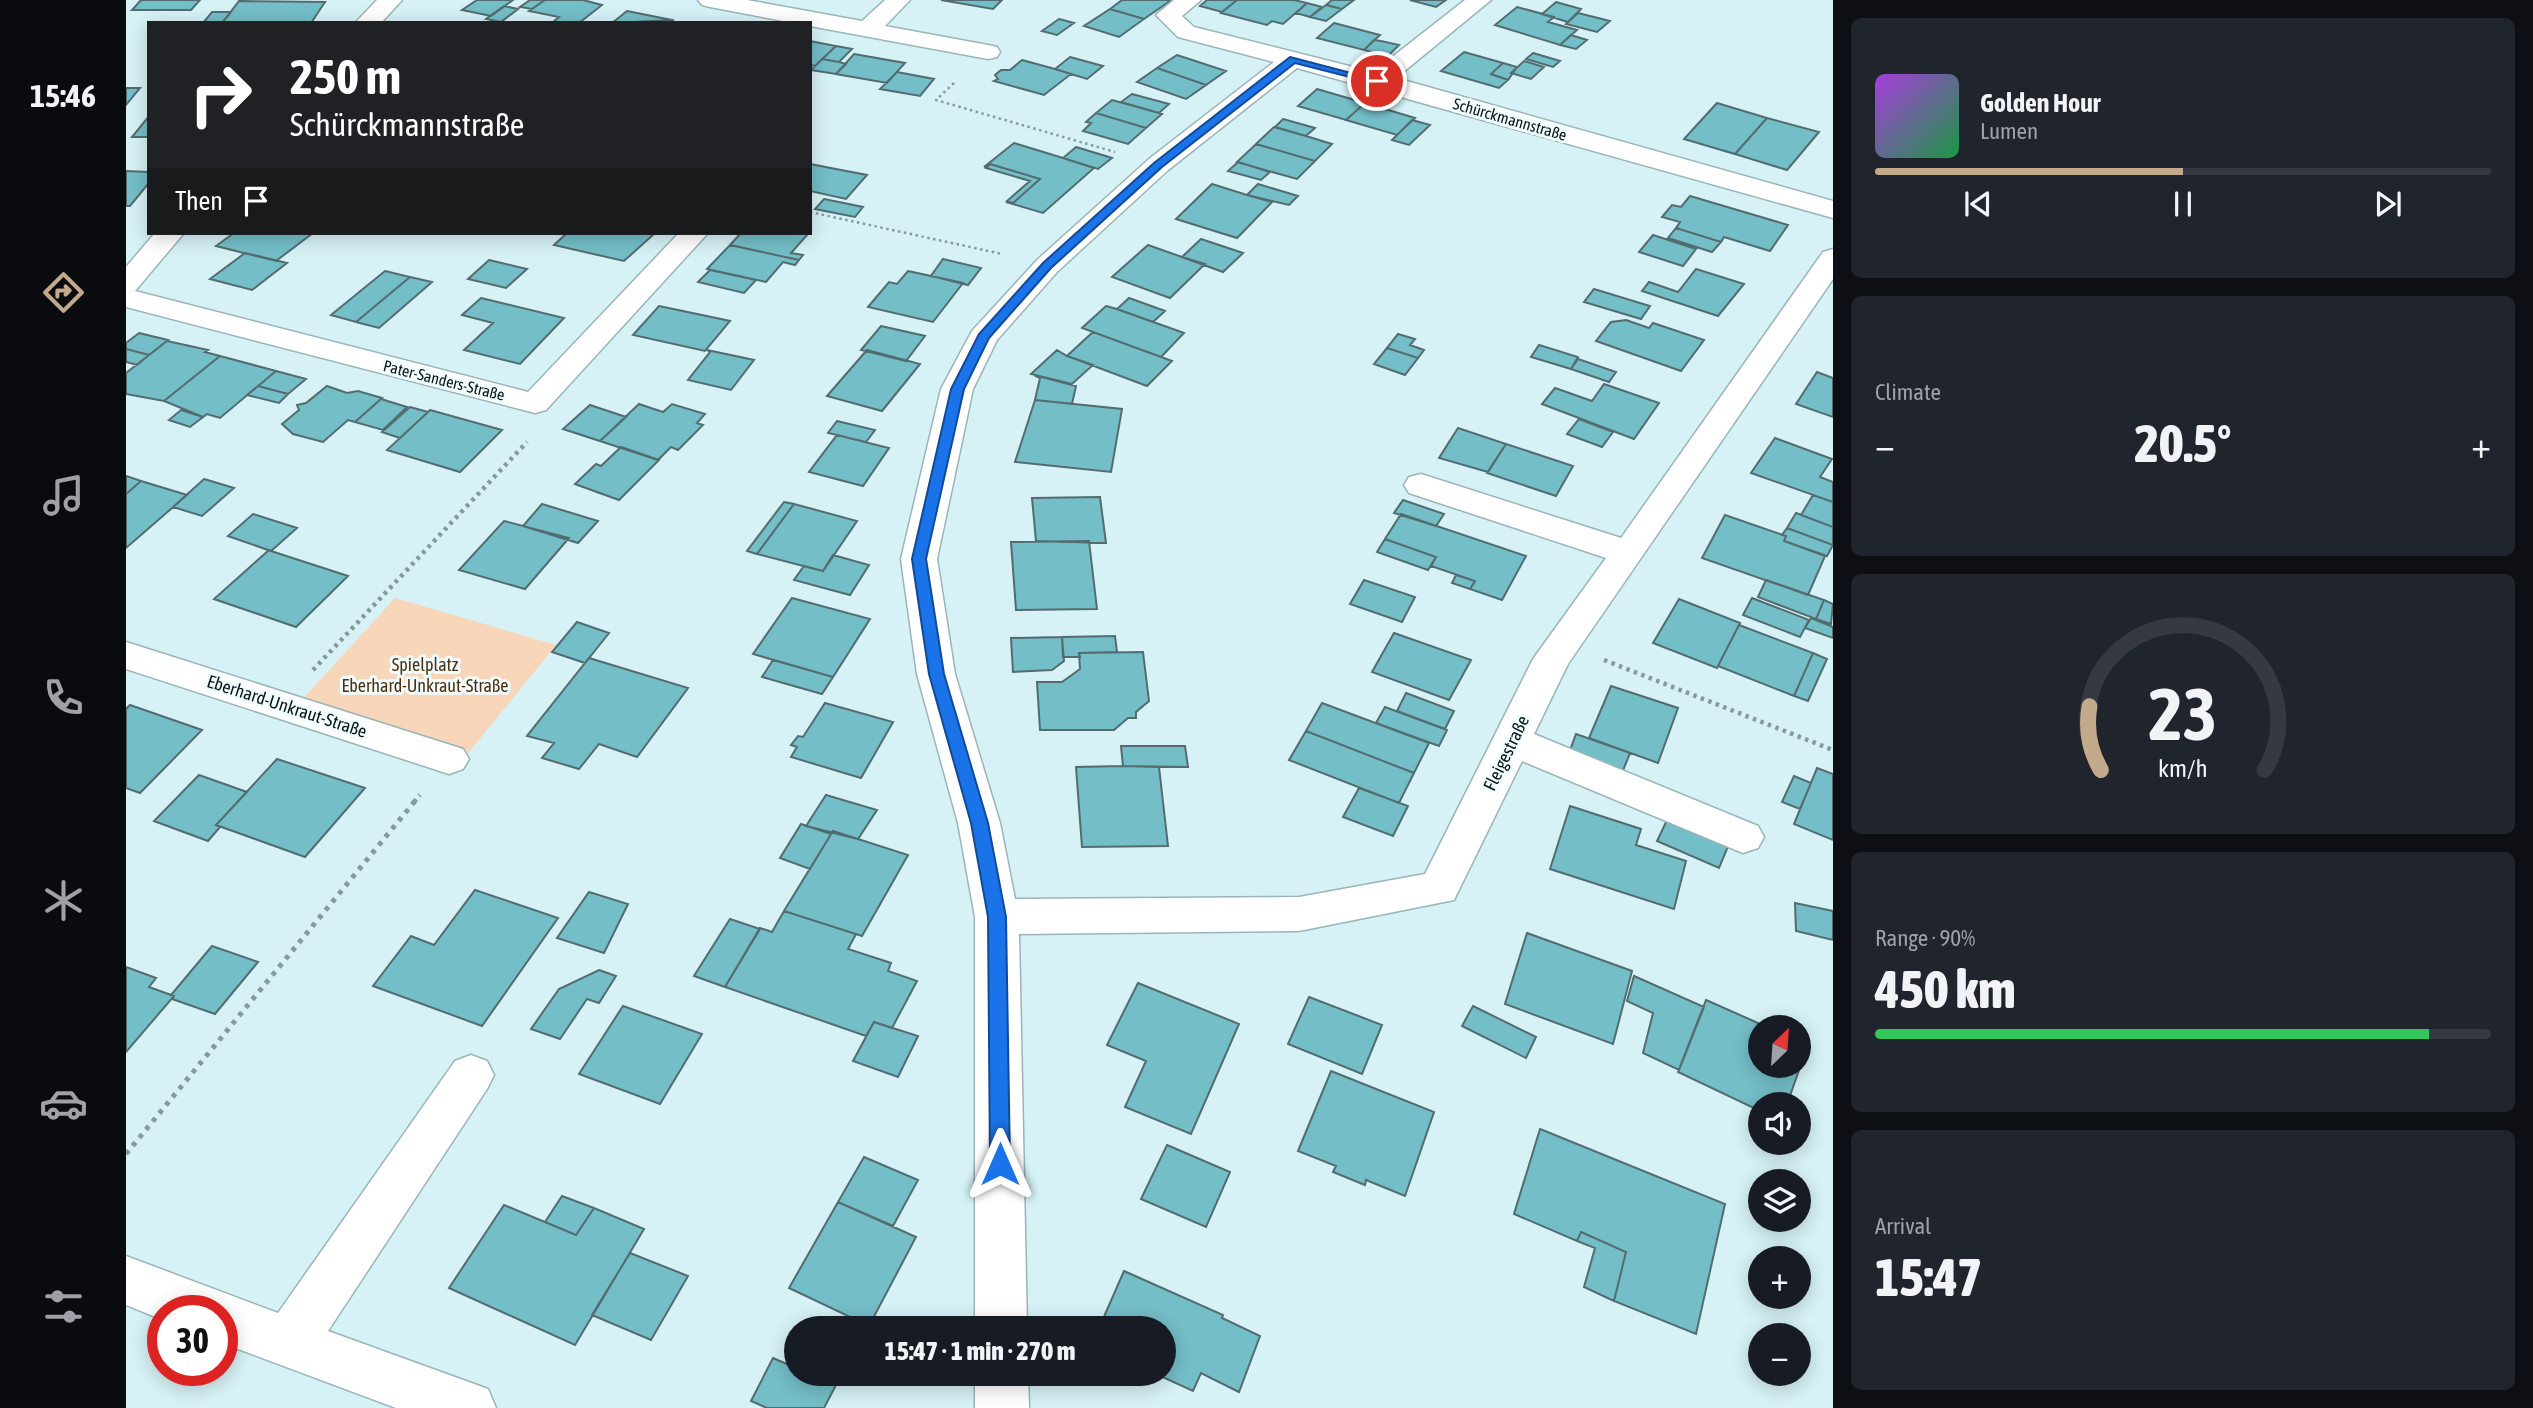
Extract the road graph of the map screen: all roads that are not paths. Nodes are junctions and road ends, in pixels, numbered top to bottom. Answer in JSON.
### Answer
{"nodes":[{"id":1,"x":390,"y":0,"type":"edge"},
{"id":2,"x":710,"y":0,"type":"edge"},
{"id":3,"x":898,"y":0,"type":"edge"},
{"id":4,"x":1189,"y":0,"type":"edge"},
{"id":5,"x":1479,"y":0,"type":"edge"},
{"id":6,"x":369,"y":21,"type":"edge"},
{"id":7,"x":868,"y":29,"type":"junction"},
{"id":8,"x":988,"y":52,"type":"road end"},
{"id":9,"x":1293,"y":60,"type":"junction"},
{"id":10,"x":1377,"y":81,"type":"junction"},
{"id":11,"x":1833,"y":211,"type":"edge"},
{"id":12,"x":168,"y":235,"type":"edge"},
{"id":13,"x":692,"y":235,"type":"edge"},
{"id":14,"x":1833,"y":258,"type":"edge"},
{"id":15,"x":126,"y":285,"type":"edge"},
{"id":16,"x":126,"y":298,"type":"edge"},
{"id":17,"x":1421,"y":485,"type":"dead end"},
{"id":18,"x":1628,"y":553,"type":"junction"},
{"id":19,"x":126,"y":654,"type":"edge"},
{"id":20,"x":1512,"y":741,"type":"junction"},
{"id":21,"x":449,"y":759,"type":"road end"},
{"id":22,"x":1742,"y":836,"type":"dead end"},
{"id":23,"x":997,"y":917,"type":"junction"},
{"id":24,"x":471,"y":1075,"type":"dead end"},
{"id":25,"x":126,"y":1280,"type":"edge"},
{"id":26,"x":163,"y":1295,"type":"edge"},
{"id":27,"x":1001,"y":1316,"type":"edge"},
{"id":28,"x":238,"y":1325,"type":"edge"},
{"id":29,"x":288,"y":1345,"type":"junction"},
{"id":30,"x":1002,"y":1386,"type":"edge"},
{"id":31,"x":470,"y":1408,"type":"edge"},
{"id":32,"x":1002,"y":1408,"type":"edge"}],
"edges":[{"from":1,"to":6,"type":"street"},
{"from":2,"to":7,"type":"street"},
{"from":3,"to":7,"type":"street"},
{"from":4,"to":9,"type":"street","name":"Schürckmannstraße"},
{"from":5,"to":10,"type":"street"},
{"from":7,"to":8,"type":"street"},
{"from":9,"to":10,"type":"street","name":"Schürckmannstraße"},
{"from":9,"to":23,"type":"street"},
{"from":10,"to":11,"type":"street","name":"Schürckmannstraße"},
{"from":12,"to":15,"type":"street"},
{"from":13,"to":16,"type":"street","name":"Pater-Sanders-Straße"},
{"from":14,"to":18,"type":"street","name":"Fleigestraße"},
{"from":17,"to":18,"type":"street"},
{"from":18,"to":20,"type":"street","name":"Fleigestraße"},
{"from":19,"to":21,"type":"street","name":"Eberhard-Unkraut-Straße"},
{"from":20,"to":22,"type":"street"},
{"from":20,"to":23,"type":"street","name":"Fleigestraße"},
{"from":23,"to":27,"type":"street"},
{"from":24,"to":29,"type":"street"},
{"from":25,"to":26,"type":"street"},
{"from":28,"to":29,"type":"street"},
{"from":29,"to":31,"type":"street"},
{"from":30,"to":32,"type":"street"}]}
